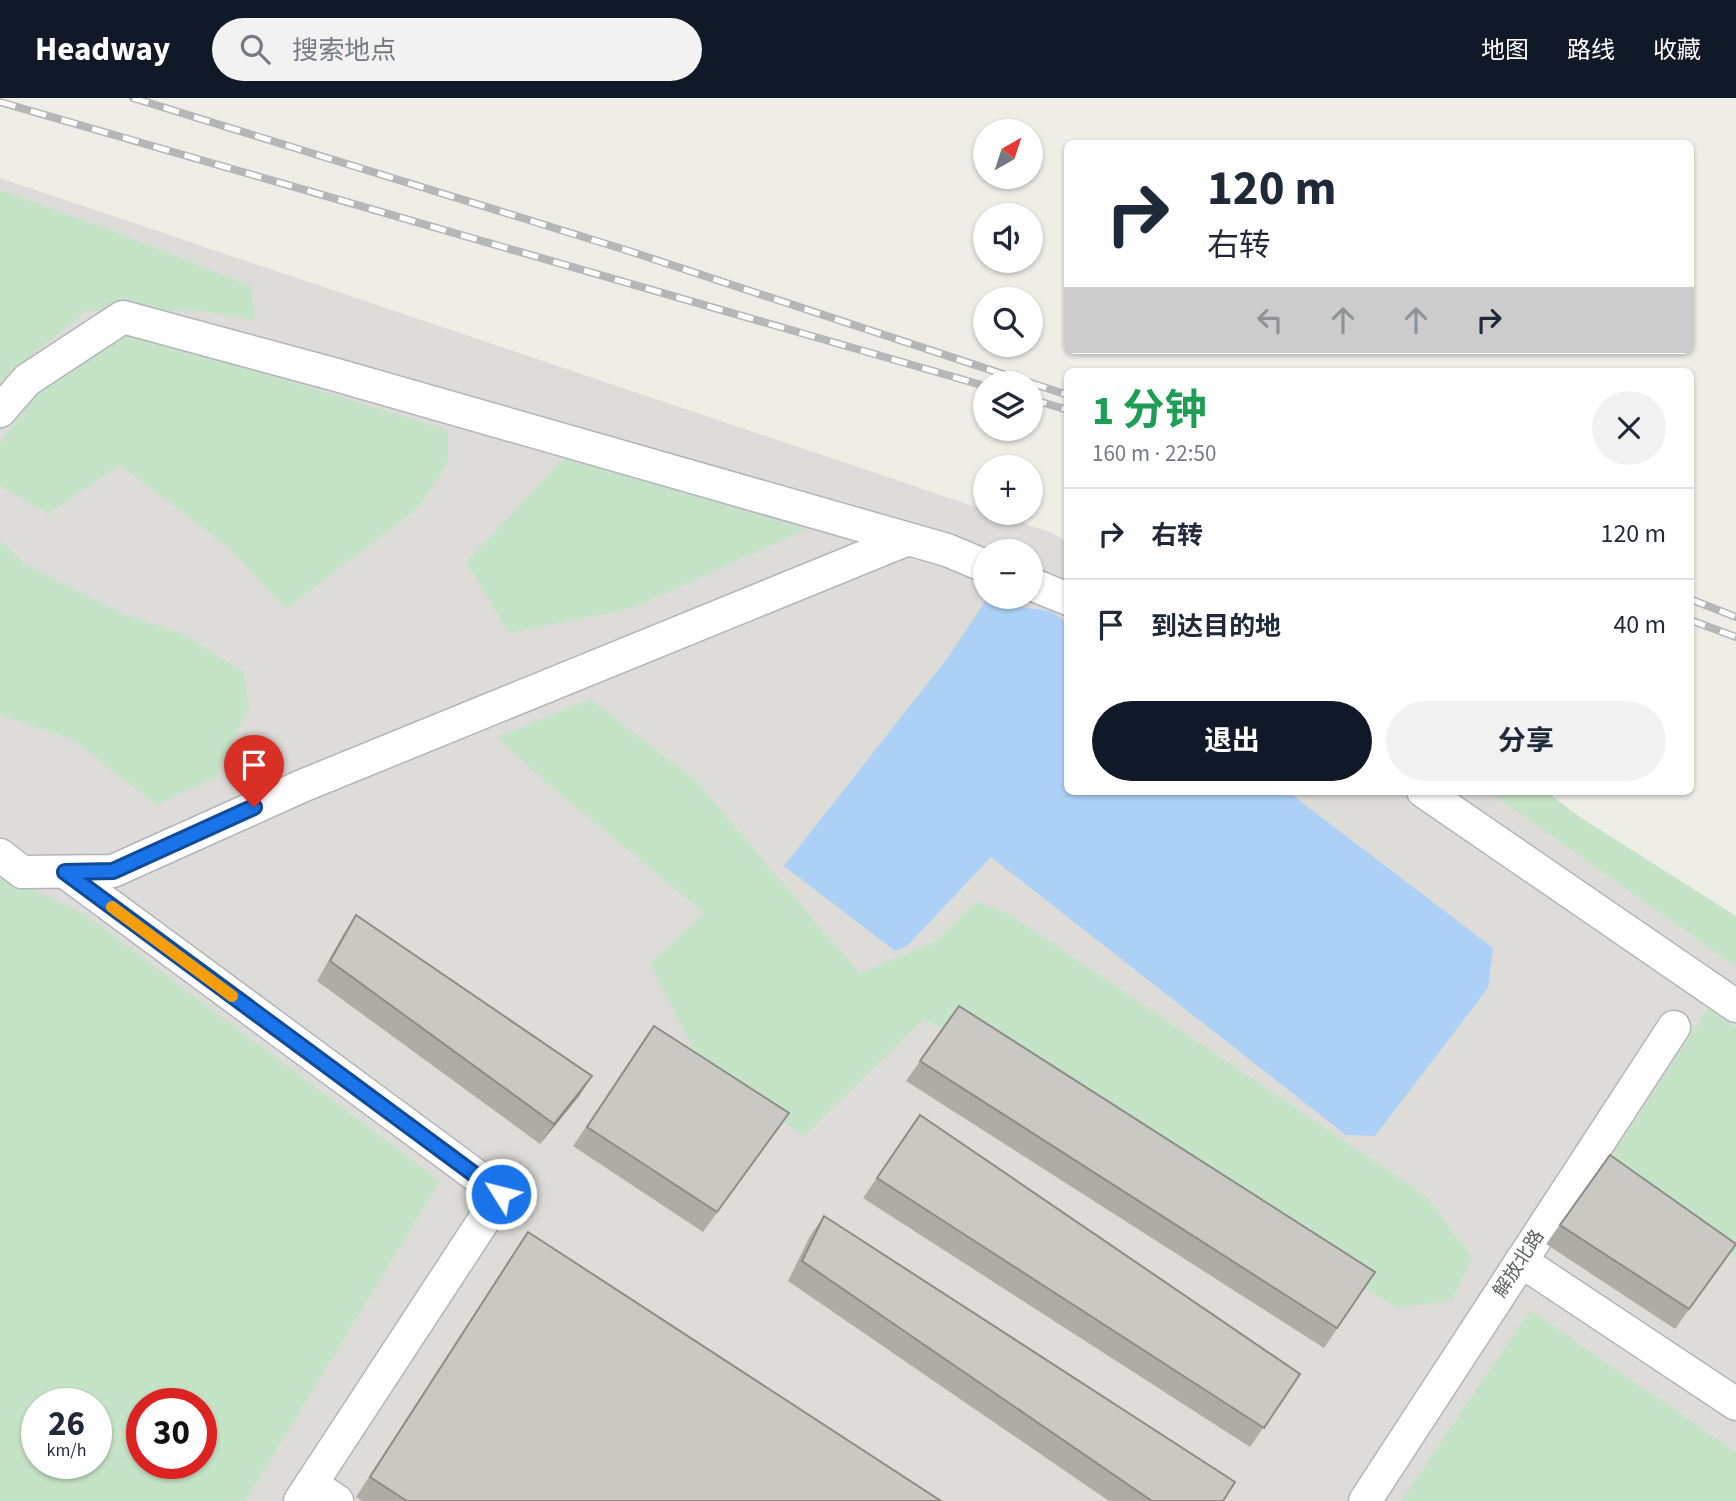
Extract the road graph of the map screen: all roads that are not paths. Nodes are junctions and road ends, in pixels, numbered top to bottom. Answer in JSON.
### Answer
{"nodes":[{"id":1,"x":0,"y":411,"type":"edge"},
{"id":2,"x":908,"y":539,"type":"junction"},
{"id":3,"x":973,"y":561,"type":"edge"},
{"id":4,"x":1043,"y":589,"type":"edge"},
{"id":5,"x":1064,"y":597,"type":"edge"},
{"id":6,"x":1429,"y":795,"type":"edge"},
{"id":7,"x":0,"y":855,"type":"edge"},
{"id":8,"x":65,"y":872,"type":"junction"},
{"id":9,"x":1736,"y":1006,"type":"edge"},
{"id":10,"x":1674,"y":1027,"type":"dead end"},
{"id":11,"x":1521,"y":1261,"type":"junction"},
{"id":12,"x":1736,"y":1405,"type":"edge"},
{"id":13,"x":316,"y":1495,"type":"edge"},
{"id":14,"x":1365,"y":1501,"type":"edge"}],
"edges":[{"from":1,"to":2,"type":"street"},
{"from":2,"to":3,"type":"street"},
{"from":2,"to":8,"type":"street"},
{"from":4,"to":5,"type":"street"},
{"from":6,"to":9,"type":"street"},
{"from":7,"to":8,"type":"street"},
{"from":8,"to":13,"type":"street"},
{"from":10,"to":11,"type":"street","name":"解放北路"},
{"from":11,"to":12,"type":"street"},
{"from":11,"to":14,"type":"street","name":"解放北路"}]}
